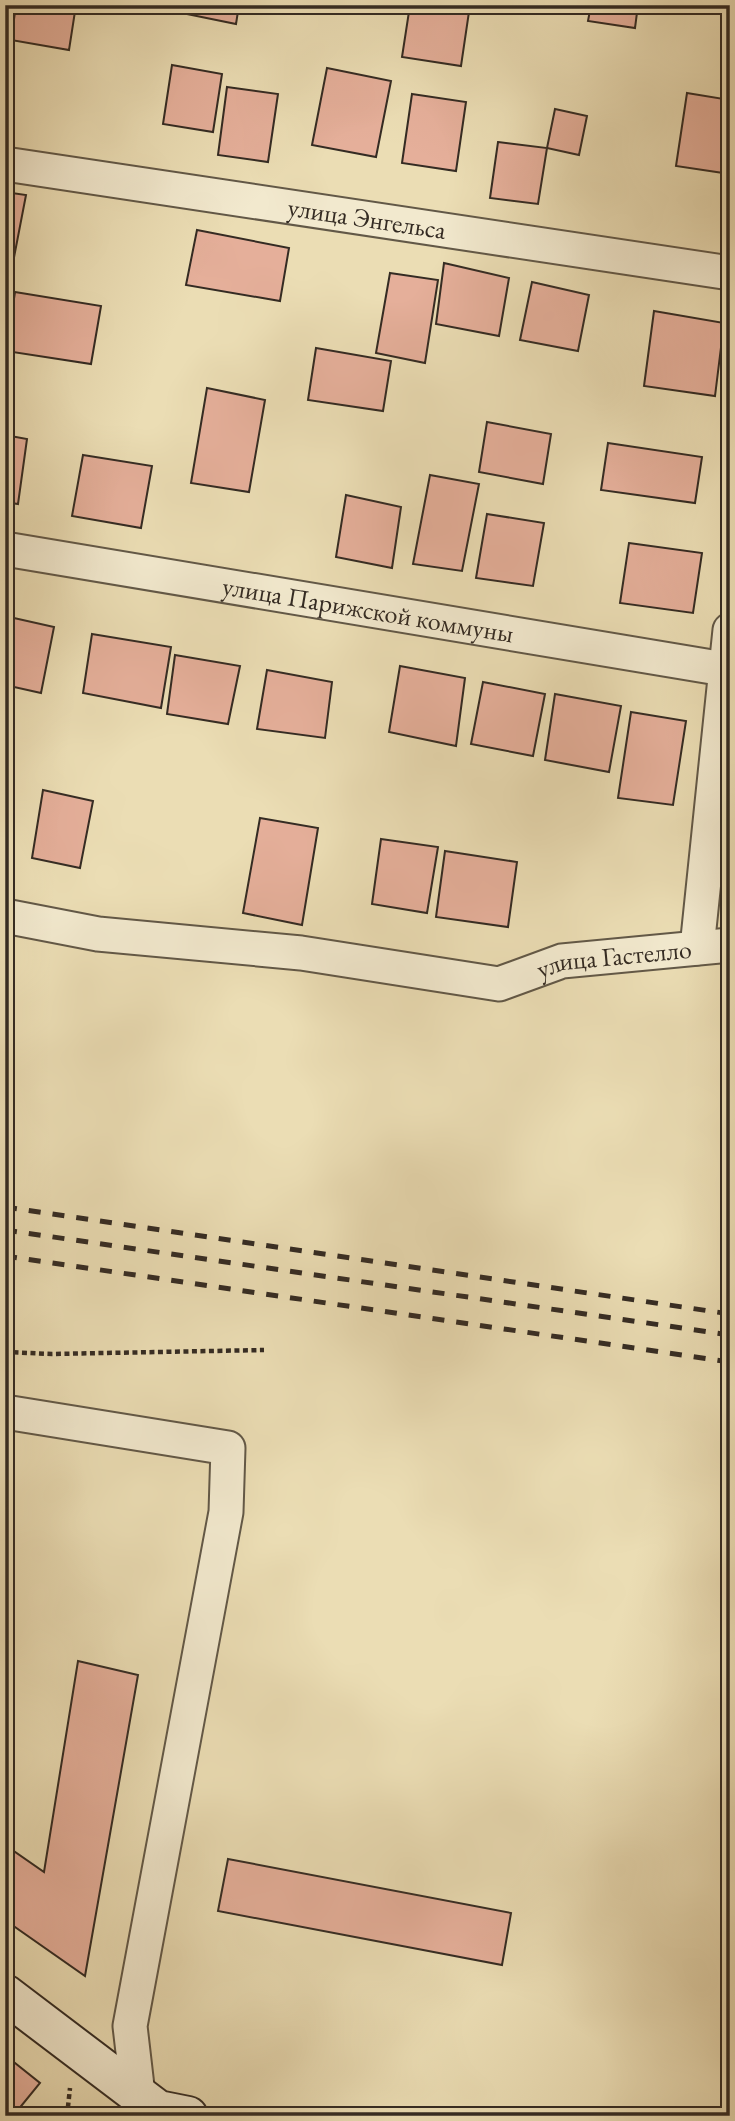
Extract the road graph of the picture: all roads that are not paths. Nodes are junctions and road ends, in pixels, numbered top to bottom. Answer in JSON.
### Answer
{"nodes":[{"id":1,"x":5,"y":164,"type":"edge"},
{"id":2,"x":730,"y":273,"type":"edge"},
{"id":3,"x":5,"y":550,"type":"edge"},
{"id":4,"x":730,"y":630,"type":"edge"},
{"id":5,"x":728,"y":669,"type":"edge"},
{"id":6,"x":5,"y":916,"type":"edge"},
{"id":7,"x":730,"y":945,"type":"edge"},
{"id":8,"x":697,"y":948,"type":"junction"},
{"id":9,"x":5,"y":1412,"type":"edge"},
{"id":10,"x":5,"y":1994,"type":"edge"},
{"id":11,"x":138,"y":2095,"type":"junction"},
{"id":12,"x":188,"y":2116,"type":"edge"}],
"edges":[{"from":1,"to":2,"type":"street","name":"улица Энгельса"},
{"from":3,"to":5,"type":"street","name":"улица Парижской коммуны"},
{"from":4,"to":5,"type":"street"},
{"from":5,"to":8,"type":"street"},
{"from":6,"to":8,"type":"street","name":"улица Гастелло"},
{"from":7,"to":8,"type":"street","name":"улица Гастелло"},
{"from":9,"to":11,"type":"street"},
{"from":10,"to":11,"type":"main road"},
{"from":11,"to":12,"type":"main road"}]}
